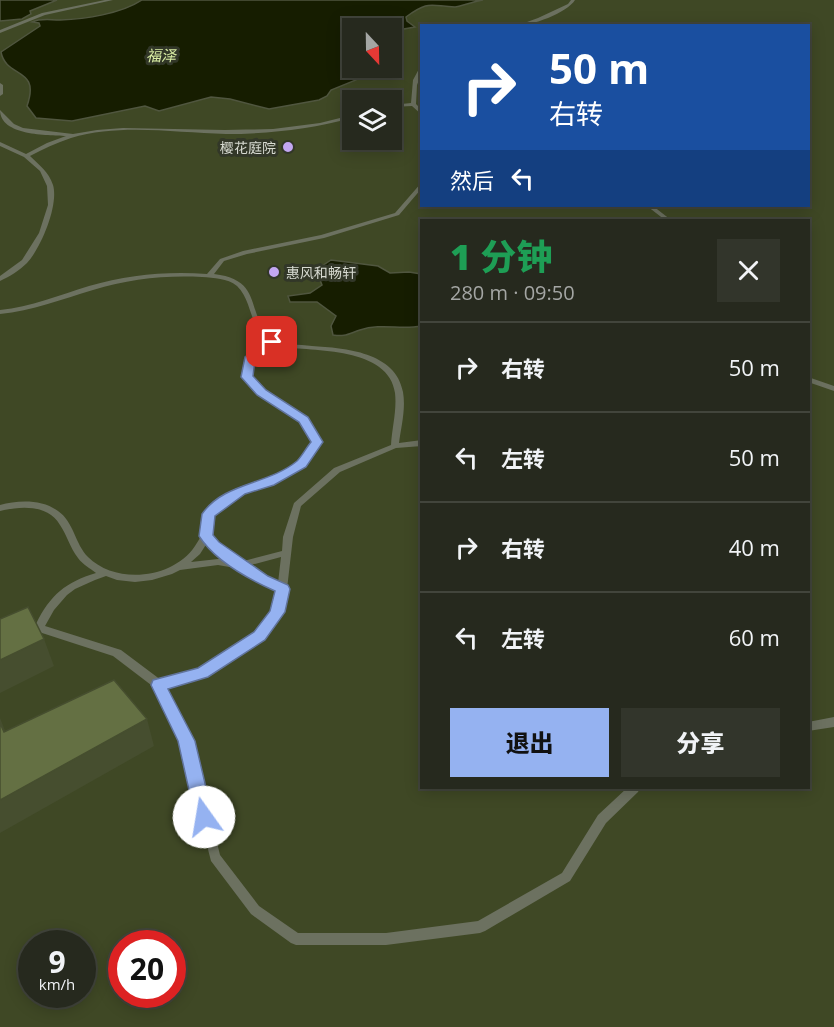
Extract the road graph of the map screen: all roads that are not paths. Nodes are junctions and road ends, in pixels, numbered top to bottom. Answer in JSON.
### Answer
{"nodes":[{"id":1,"x":111,"y":0,"type":"edge"},
{"id":2,"x":573,"y":0,"type":"edge"},
{"id":3,"x":524,"y":24,"type":"edge"},
{"id":4,"x":0,"y":32,"type":"edge"},
{"id":5,"x":420,"y":70,"type":"edge"},
{"id":6,"x":0,"y":85,"type":"edge"},
{"id":7,"x":0,"y":94,"type":"edge"},
{"id":8,"x":413,"y":104,"type":"junction"},
{"id":9,"x":402,"y":105,"type":"edge"},
{"id":10,"x":0,"y":112,"type":"edge"},
{"id":11,"x":420,"y":112,"type":"edge"},
{"id":12,"x":342,"y":119,"type":"edge"},
{"id":13,"x":77,"y":136,"type":"junction"},
{"id":14,"x":0,"y":144,"type":"edge"},
{"id":15,"x":26,"y":156,"type":"junction"},
{"id":16,"x":420,"y":186,"type":"edge"},
{"id":17,"x":651,"y":207,"type":"edge"},
{"id":18,"x":667,"y":219,"type":"edge"},
{"id":19,"x":209,"y":276,"type":"junction"},
{"id":20,"x":0,"y":279,"type":"edge"},
{"id":21,"x":0,"y":312,"type":"edge"},
{"id":22,"x":272,"y":342,"type":"junction"},
{"id":23,"x":810,"y":380,"type":"edge"},
{"id":24,"x":834,"y":389,"type":"edge"},
{"id":25,"x":420,"y":443,"type":"edge"},
{"id":26,"x":395,"y":446,"type":"junction"},
{"id":27,"x":0,"y":508,"type":"edge"},
{"id":28,"x":206,"y":536,"type":"junction"},
{"id":29,"x":285,"y":553,"type":"junction"},
{"id":30,"x":240,"y":565,"type":"junction"},
{"id":31,"x":181,"y":567,"type":"junction"},
{"id":32,"x":103,"y":574,"type":"junction"},
{"id":33,"x":282,"y":589,"type":"junction"},
{"id":34,"x":10,"y":624,"type":"edge"},
{"id":35,"x":39,"y":628,"type":"junction"},
{"id":36,"x":159,"y":685,"type":"junction"},
{"id":37,"x":834,"y":722,"type":"edge"},
{"id":38,"x":810,"y":727,"type":"edge"},
{"id":39,"x":633,"y":789,"type":"edge"}],
"edges":[{"from":1,"to":4,"type":"lane"},
{"from":2,"to":3,"type":"lane"},
{"from":5,"to":8,"type":"lane"},
{"from":6,"to":7,"type":"lane"},
{"from":8,"to":9,"type":"lane"},
{"from":8,"to":11,"type":"lane"},
{"from":10,"to":13,"type":"lane"},
{"from":12,"to":13,"type":"lane"},
{"from":13,"to":15,"type":"lane"},
{"from":14,"to":15,"type":"lane"},
{"from":15,"to":20,"type":"lane"},
{"from":16,"to":19,"type":"lane"},
{"from":17,"to":18,"type":"lane"},
{"from":19,"to":21,"type":"lane"},
{"from":19,"to":22,"type":"lane"},
{"from":22,"to":26,"type":"lane"},
{"from":22,"to":28,"type":"lane"},
{"from":23,"to":24,"type":"lane"},
{"from":25,"to":26,"type":"lane"},
{"from":26,"to":29,"type":"lane"},
{"from":27,"to":32,"type":"lane"},
{"from":28,"to":30,"type":"lane"},
{"from":28,"to":31,"type":"lane"},
{"from":29,"to":30,"type":"lane"},
{"from":29,"to":33,"type":"lane"},
{"from":30,"to":31,"type":"lane"},
{"from":30,"to":33,"type":"lane"},
{"from":31,"to":32,"type":"lane"},
{"from":32,"to":35,"type":"lane"},
{"from":33,"to":36,"type":"lane"},
{"from":34,"to":35,"type":"lane"},
{"from":35,"to":36,"type":"lane"},
{"from":36,"to":39,"type":"lane"},
{"from":37,"to":38,"type":"lane"}]}
